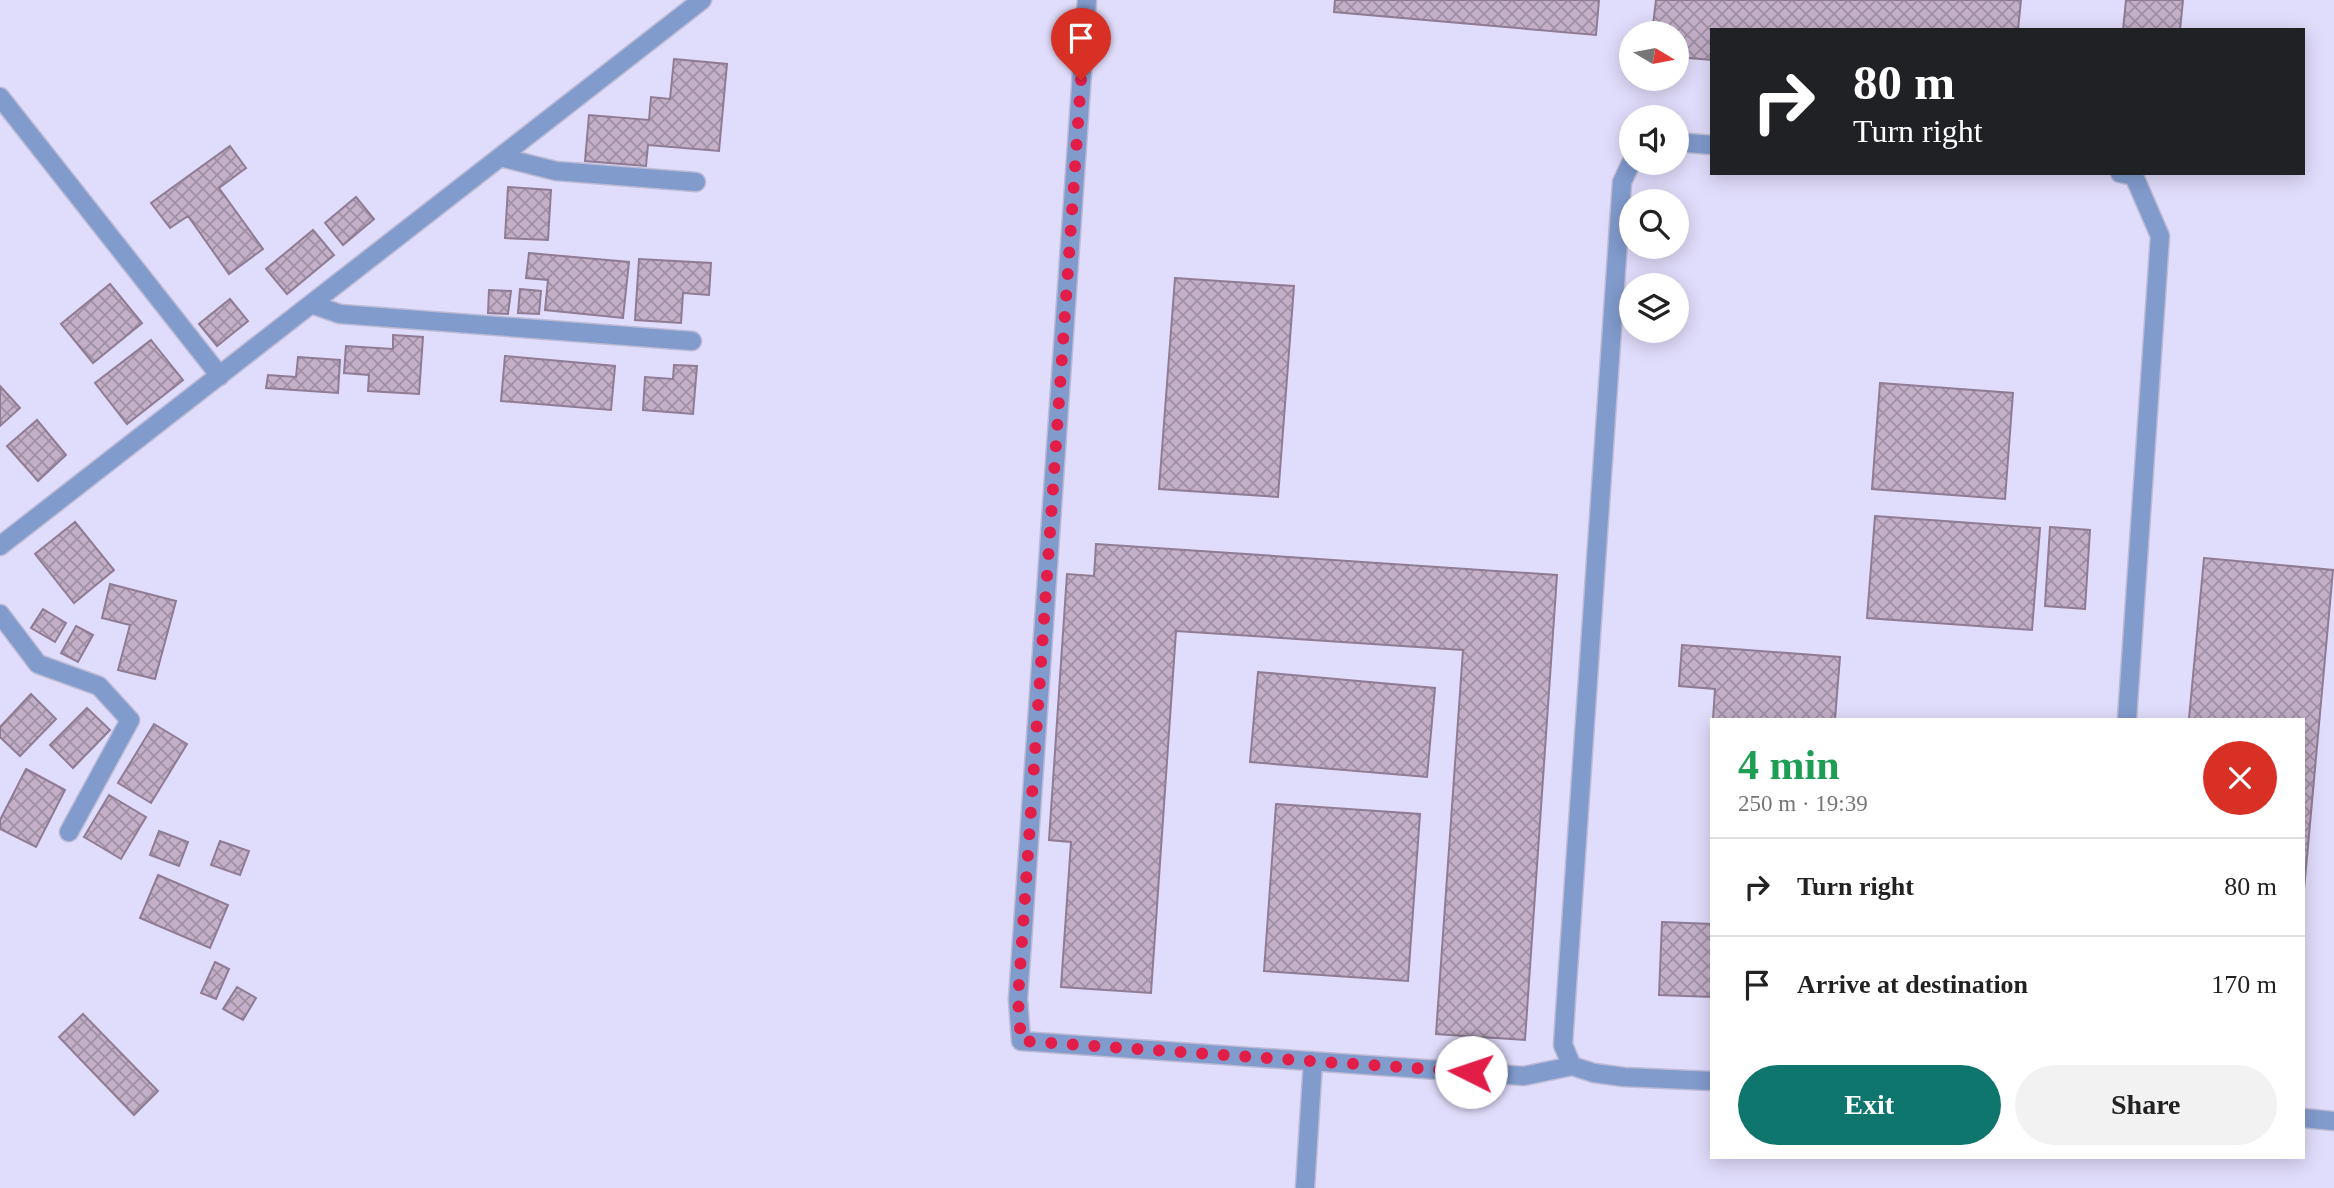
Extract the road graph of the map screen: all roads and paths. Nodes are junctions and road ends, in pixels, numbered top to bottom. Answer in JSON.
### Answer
{"nodes":[{"id":1,"x":1087,"y":0,"type":"edge"},
{"id":2,"x":695,"y":2,"type":"edge"},
{"id":3,"x":0,"y":97,"type":"edge"},
{"id":4,"x":1689,"y":143,"type":"edge"},
{"id":5,"x":1710,"y":145,"type":"edge"},
{"id":6,"x":500,"y":157,"type":"junction"},
{"id":7,"x":1625,"y":175,"type":"edge"},
{"id":8,"x":2129,"y":175,"type":"edge"},
{"id":9,"x":696,"y":181,"type":"dead end"},
{"id":10,"x":311,"y":304,"type":"junction"},
{"id":11,"x":692,"y":341,"type":"dead end"},
{"id":12,"x":220,"y":376,"type":"junction"},
{"id":13,"x":0,"y":546,"type":"edge"},
{"id":14,"x":0,"y":614,"type":"edge"},
{"id":15,"x":2127,"y":718,"type":"edge"},
{"id":16,"x":69,"y":832,"type":"dead end"},
{"id":17,"x":1313,"y":1061,"type":"junction"},
{"id":18,"x":1573,"y":1066,"type":"junction"},
{"id":19,"x":1710,"y":1081,"type":"edge"},
{"id":20,"x":2305,"y":1118,"type":"edge"},
{"id":21,"x":2334,"y":1121,"type":"edge"},
{"id":22,"x":1305,"y":1188,"type":"edge"}],
"edges":[{"from":1,"to":17,"type":"street"},
{"from":2,"to":6,"type":"street"},
{"from":3,"to":12,"type":"street"},
{"from":4,"to":5,"type":"street"},
{"from":6,"to":9,"type":"street"},
{"from":6,"to":10,"type":"street"},
{"from":7,"to":18,"type":"street"},
{"from":8,"to":15,"type":"street"},
{"from":10,"to":11,"type":"street"},
{"from":10,"to":12,"type":"street"},
{"from":12,"to":13,"type":"street"},
{"from":14,"to":16,"type":"street"},
{"from":17,"to":18,"type":"street"},
{"from":17,"to":22,"type":"street"},
{"from":18,"to":19,"type":"street"},
{"from":20,"to":21,"type":"street"}]}
